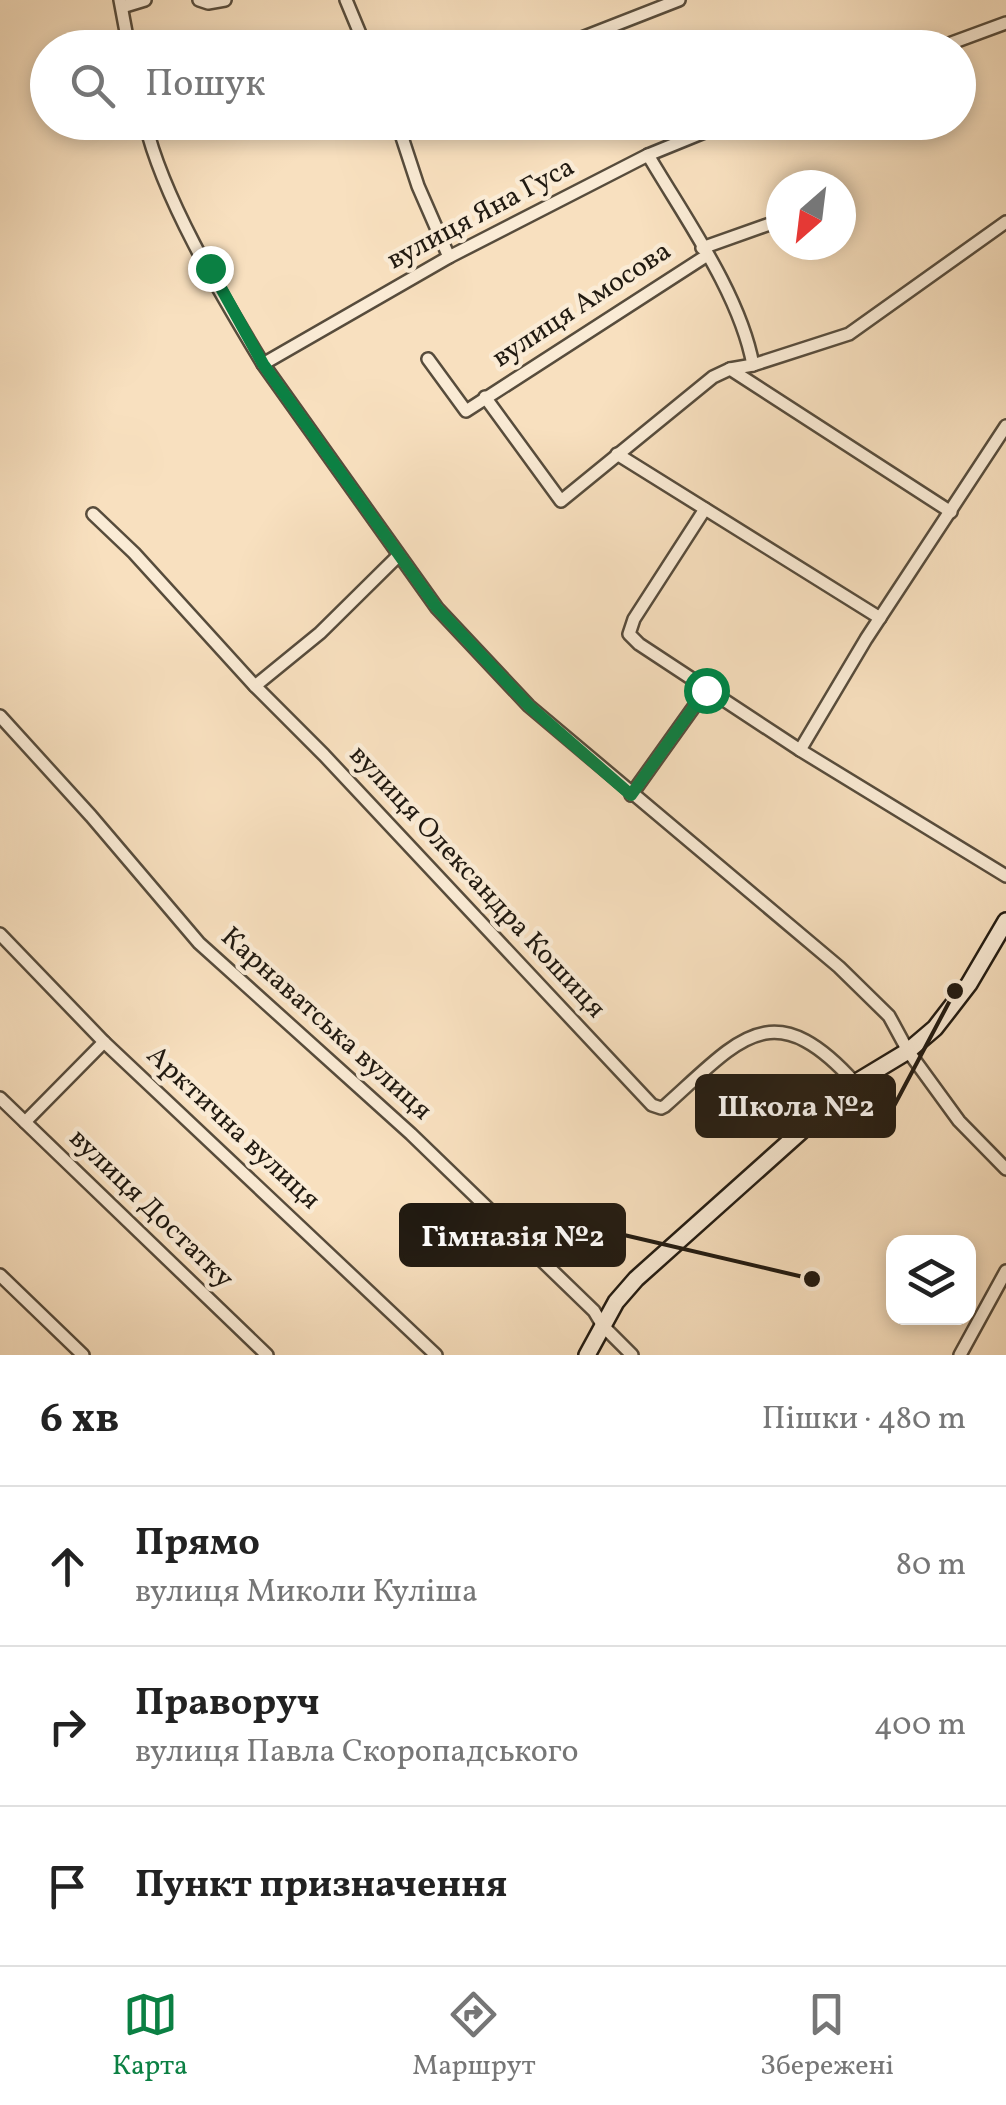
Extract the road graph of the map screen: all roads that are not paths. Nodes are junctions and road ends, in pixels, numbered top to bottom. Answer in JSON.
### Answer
{"nodes":[{"id":1,"x":145,"y":0,"type":"edge"},
{"id":2,"x":198,"y":0,"type":"edge"},
{"id":3,"x":224,"y":0,"type":"edge"},
{"id":4,"x":346,"y":0,"type":"edge"},
{"id":5,"x":678,"y":0,"type":"edge"},
{"id":6,"x":121,"y":3,"type":"edge"},
{"id":7,"x":1006,"y":23,"type":"edge"},
{"id":8,"x":126,"y":30,"type":"edge"},
{"id":9,"x":358,"y":30,"type":"edge"},
{"id":10,"x":602,"y":30,"type":"edge"},
{"id":11,"x":976,"y":34,"type":"edge"},
{"id":12,"x":150,"y":140,"type":"edge"},
{"id":13,"x":403,"y":140,"type":"edge"},
{"id":14,"x":685,"y":140,"type":"edge"},
{"id":15,"x":648,"y":155,"type":"junction"},
{"id":16,"x":1006,"y":222,"type":"edge"},
{"id":17,"x":766,"y":226,"type":"edge"},
{"id":18,"x":704,"y":252,"type":"junction"},
{"id":19,"x":449,"y":256,"type":"junction"},
{"id":20,"x":428,"y":358,"type":"dead end"},
{"id":21,"x":263,"y":364,"type":"junction"},
{"id":22,"x":753,"y":365,"type":"junction"},
{"id":23,"x":730,"y":369,"type":"junction"},
{"id":24,"x":484,"y":398,"type":"junction"},
{"id":25,"x":1006,"y":426,"type":"edge"},
{"id":26,"x":617,"y":454,"type":"junction"},
{"id":27,"x":706,"y":509,"type":"junction"},
{"id":28,"x":950,"y":512,"type":"junction"},
{"id":29,"x":92,"y":514,"type":"dead end"},
{"id":30,"x":398,"y":556,"type":"junction"},
{"id":31,"x":880,"y":618,"type":"junction"},
{"id":32,"x":255,"y":686,"type":"junction"},
{"id":33,"x":706,"y":690,"type":"junction"},
{"id":34,"x":0,"y":716,"type":"edge"},
{"id":35,"x":800,"y":750,"type":"junction"},
{"id":36,"x":631,"y":795,"type":"junction"},
{"id":37,"x":1006,"y":876,"type":"edge"},
{"id":38,"x":1006,"y":921,"type":"edge"},
{"id":39,"x":0,"y":934,"type":"edge"},
{"id":40,"x":104,"y":1042,"type":"junction"},
{"id":41,"x":908,"y":1051,"type":"junction"},
{"id":42,"x":855,"y":1082,"type":"junction"},
{"id":43,"x":0,"y":1098,"type":"edge"},
{"id":44,"x":25,"y":1122,"type":"junction"},
{"id":45,"x":1006,"y":1169,"type":"edge"},
{"id":46,"x":1006,"y":1271,"type":"edge"},
{"id":47,"x":0,"y":1274,"type":"edge"},
{"id":48,"x":603,"y":1326,"type":"junction"},
{"id":49,"x":84,"y":1355,"type":"edge"},
{"id":50,"x":267,"y":1355,"type":"edge"},
{"id":51,"x":436,"y":1355,"type":"edge"},
{"id":52,"x":587,"y":1355,"type":"edge"},
{"id":53,"x":632,"y":1355,"type":"edge"},
{"id":54,"x":960,"y":1355,"type":"edge"}],
"edges":[{"from":1,"to":6,"type":"street"},
{"from":2,"to":3,"type":"street"},
{"from":4,"to":9,"type":"street"},
{"from":5,"to":10,"type":"street"},
{"from":6,"to":8,"type":"street"},
{"from":7,"to":11,"type":"street"},
{"from":12,"to":21,"type":"street"},
{"from":13,"to":19,"type":"street"},
{"from":14,"to":15,"type":"street","name":"вулиця Яна Гуса"},
{"from":15,"to":18,"type":"street"},
{"from":15,"to":19,"type":"street","name":"вулиця Яна Гуса"},
{"from":16,"to":22,"type":"street"},
{"from":17,"to":18,"type":"street","name":"вулиця Амосова"},
{"from":18,"to":22,"type":"street"},
{"from":18,"to":24,"type":"street","name":"вулиця Амосова"},
{"from":19,"to":21,"type":"street","name":"вулиця Яна Гуса"},
{"from":20,"to":24,"type":"street","name":"вулиця Амосова"},
{"from":21,"to":30,"type":"street"},
{"from":22,"to":23,"type":"street"},
{"from":23,"to":26,"type":"street"},
{"from":23,"to":28,"type":"street"},
{"from":24,"to":26,"type":"street","name":"вулиця Амосова"},
{"from":25,"to":28,"type":"street"},
{"from":26,"to":27,"type":"street"},
{"from":27,"to":31,"type":"street"},
{"from":27,"to":33,"type":"street"},
{"from":28,"to":31,"type":"street"},
{"from":29,"to":32,"type":"street","name":"вулиця Олександра Кошиця"},
{"from":30,"to":32,"type":"street"},
{"from":30,"to":36,"type":"street"},
{"from":31,"to":35,"type":"street"},
{"from":32,"to":42,"type":"street","name":"вулиця Олександра Кошиця"},
{"from":33,"to":35,"type":"street"},
{"from":33,"to":36,"type":"street"},
{"from":34,"to":48,"type":"street","name":"Карнаватська вулиця"},
{"from":35,"to":37,"type":"street"},
{"from":36,"to":41,"type":"street"},
{"from":38,"to":41,"type":"street"},
{"from":39,"to":40,"type":"street","name":"Арктична вулиця"},
{"from":40,"to":44,"type":"street"},
{"from":40,"to":51,"type":"street","name":"Арктична вулиця"},
{"from":41,"to":42,"type":"street"},
{"from":41,"to":45,"type":"street"},
{"from":42,"to":48,"type":"street"},
{"from":43,"to":44,"type":"street","name":"вулиця Достатку"},
{"from":44,"to":50,"type":"street","name":"вулиця Достатку"},
{"from":46,"to":54,"type":"street"},
{"from":47,"to":49,"type":"street"},
{"from":48,"to":52,"type":"street"},
{"from":48,"to":53,"type":"street","name":"Карнаватська вулиця"}]}
